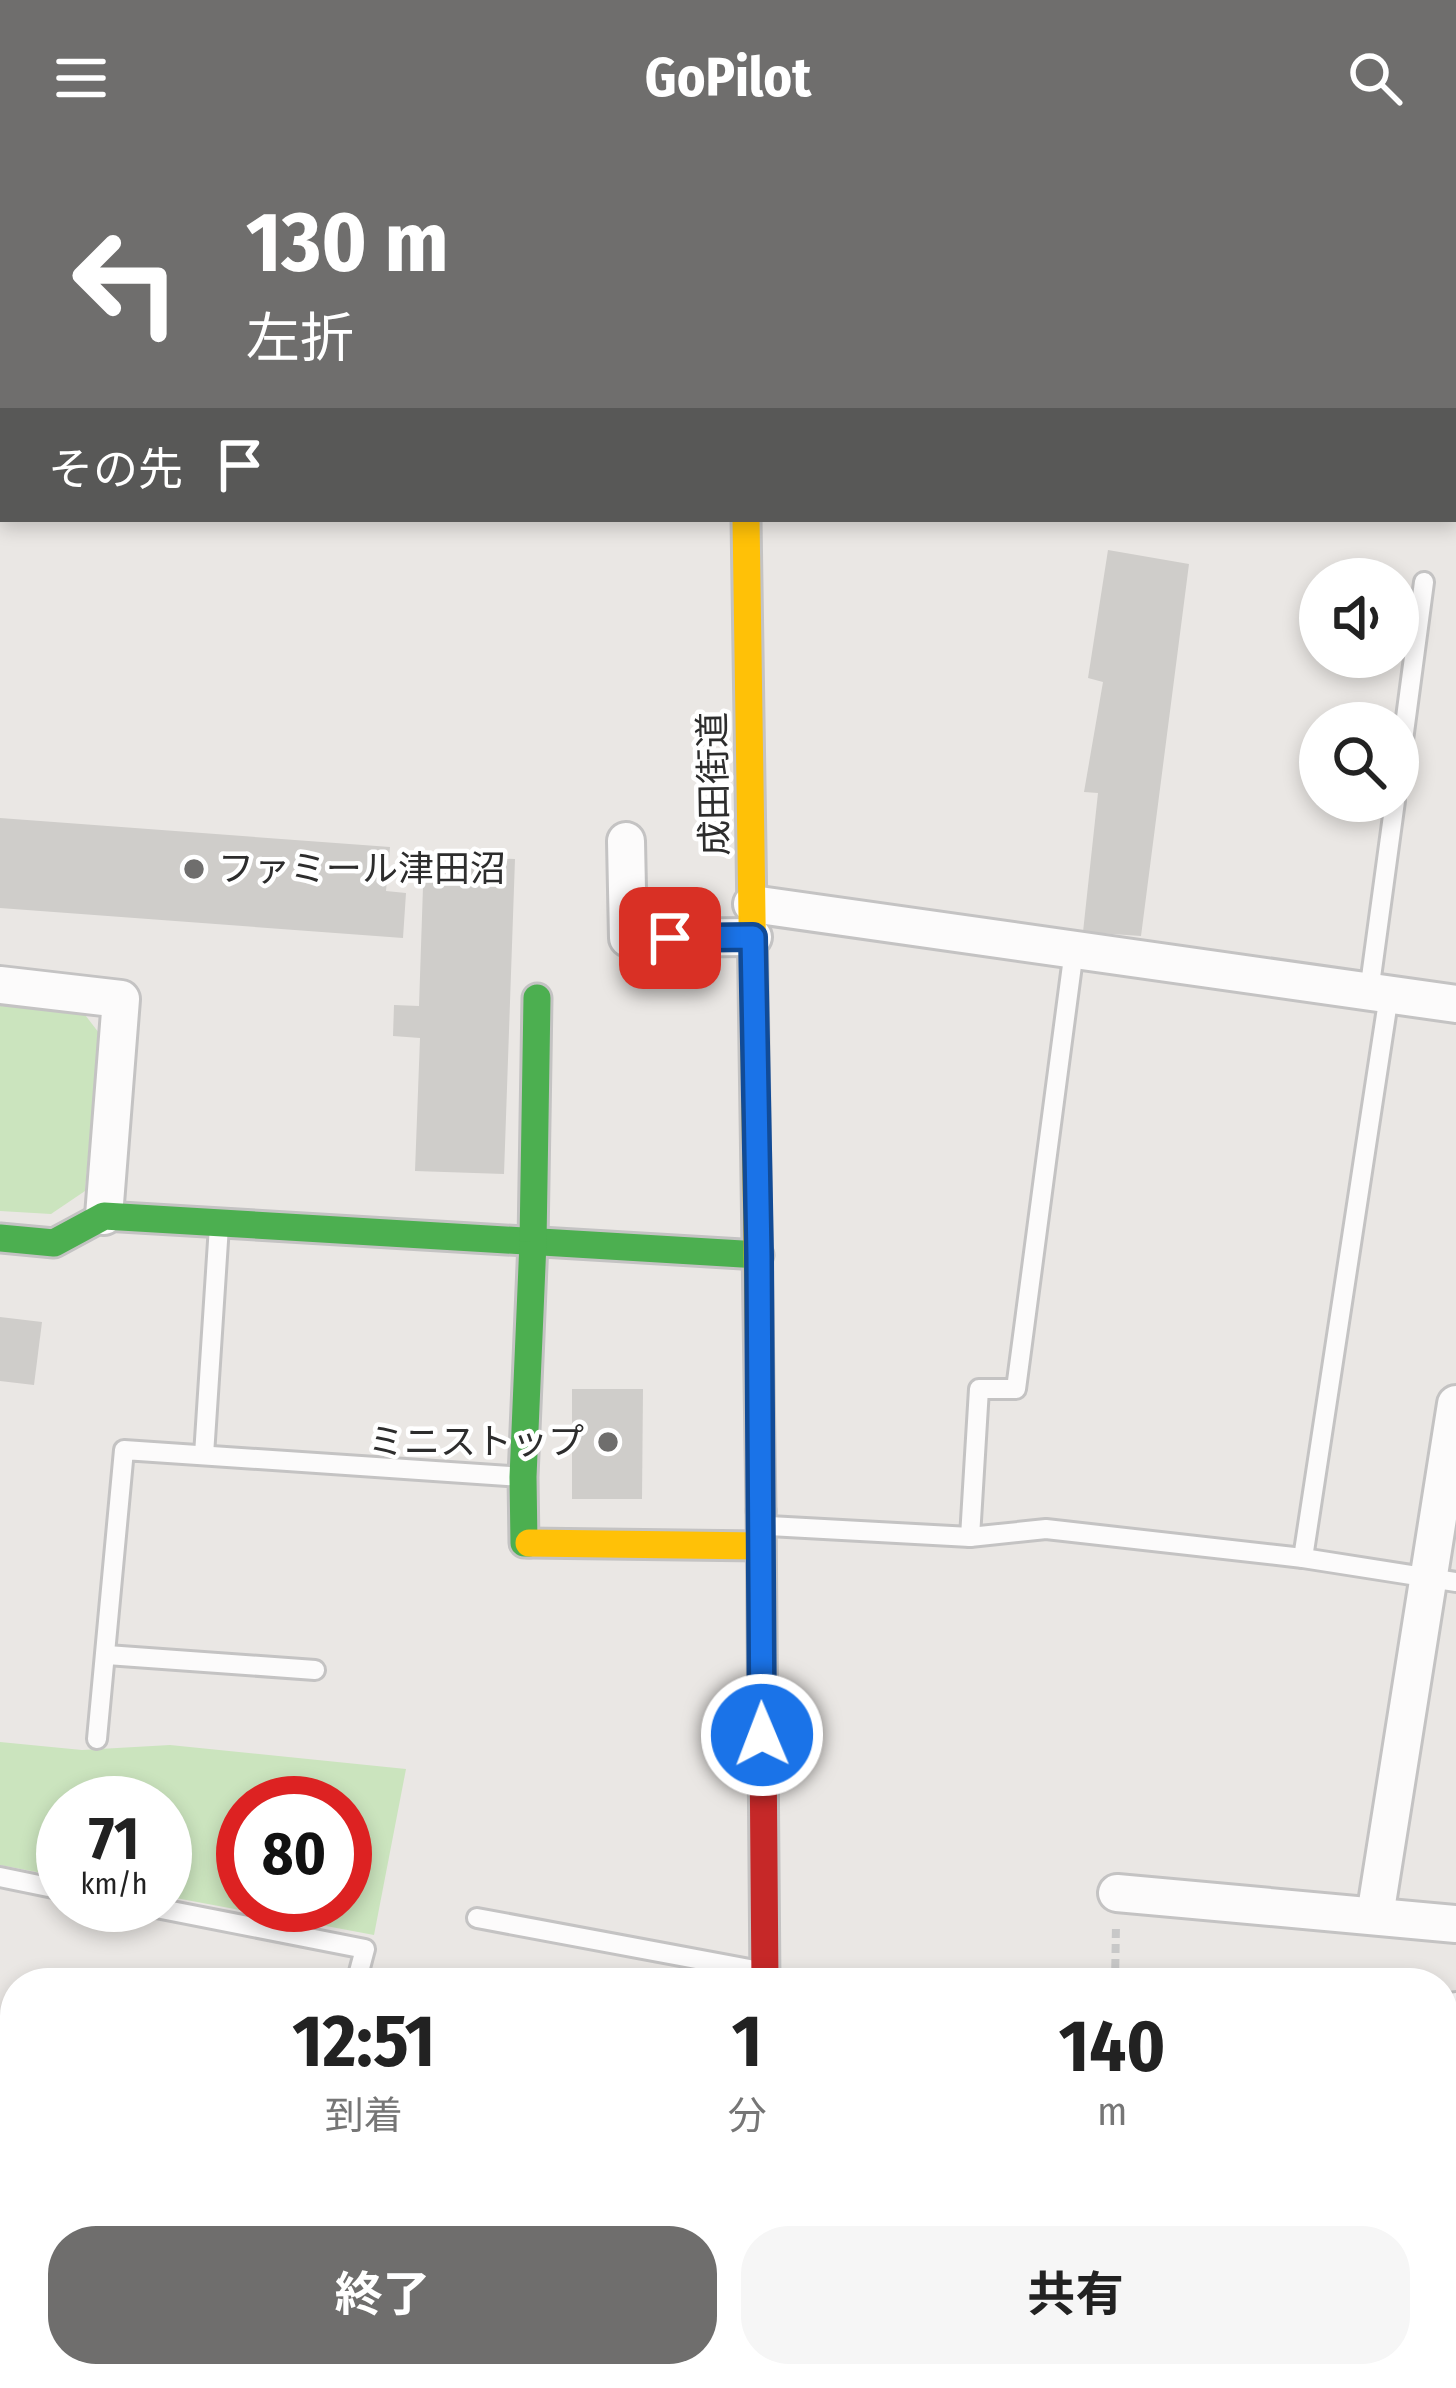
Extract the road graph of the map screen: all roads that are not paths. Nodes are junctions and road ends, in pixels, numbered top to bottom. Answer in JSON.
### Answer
{"nodes":[{"id":1,"x":746,"y":522,"type":"edge"},
{"id":2,"x":1424,"y":583,"type":"dead end"},
{"id":3,"x":1408,"y":702,"type":"edge"},
{"id":4,"x":1393,"y":822,"type":"edge"},
{"id":5,"x":626,"y":841,"type":"dead end"},
{"id":6,"x":752,"y":920,"type":"junction"},
{"id":7,"x":1074,"y":950,"type":"junction"},
{"id":8,"x":0,"y":985,"type":"edge"},
{"id":9,"x":1379,"y":993,"type":"junction"},
{"id":10,"x":537,"y":998,"type":"dead end"},
{"id":11,"x":1456,"y":1004,"type":"edge"},
{"id":12,"x":104,"y":1216,"type":"junction"},
{"id":13,"x":219,"y":1222,"type":"junction"},
{"id":14,"x":0,"y":1238,"type":"edge"},
{"id":15,"x":533,"y":1242,"type":"junction"},
{"id":16,"x":759,"y":1255,"type":"junction"},
{"id":17,"x":1456,"y":1404,"type":"edge"},
{"id":18,"x":203,"y":1455,"type":"junction"},
{"id":19,"x":524,"y":1477,"type":"junction"},
{"id":20,"x":760,"y":1535,"type":"junction"},
{"id":21,"x":970,"y":1537,"type":"junction"},
{"id":22,"x":1303,"y":1558,"type":"junction"},
{"id":23,"x":1442,"y":1580,"type":"edge"},
{"id":24,"x":107,"y":1655,"type":"junction"},
{"id":25,"x":314,"y":1670,"type":"dead end"},
{"id":26,"x":98,"y":1739,"type":"dead end"},
{"id":27,"x":0,"y":1877,"type":"edge"},
{"id":28,"x":36,"y":1884,"type":"edge"},
{"id":29,"x":1117,"y":1894,"type":"road end"},
{"id":30,"x":192,"y":1915,"type":"edge"},
{"id":31,"x":1375,"y":1916,"type":"junction"},
{"id":32,"x":477,"y":1918,"type":"dead end"},
{"id":33,"x":1456,"y":1924,"type":"edge"},
{"id":34,"x":360,"y":1968,"type":"edge"},
{"id":35,"x":717,"y":1968,"type":"edge"},
{"id":36,"x":765,"y":1968,"type":"edge"}],
"edges":[{"from":1,"to":6,"type":"main road","name":"成田街道"},
{"from":2,"to":3,"type":"lane"},
{"from":4,"to":9,"type":"lane"},
{"from":5,"to":6,"type":"street"},
{"from":6,"to":7,"type":"street"},
{"from":6,"to":16,"type":"main road","name":"成田街道"},
{"from":7,"to":9,"type":"street"},
{"from":7,"to":21,"type":"lane"},
{"from":8,"to":12,"type":"street"},
{"from":9,"to":11,"type":"street"},
{"from":9,"to":22,"type":"lane"},
{"from":10,"to":15,"type":"main road"},
{"from":12,"to":13,"type":"main road"},
{"from":12,"to":14,"type":"main road"},
{"from":13,"to":15,"type":"main road"},
{"from":13,"to":18,"type":"lane"},
{"from":15,"to":16,"type":"main road"},
{"from":15,"to":19,"type":"main road"},
{"from":16,"to":20,"type":"main road","name":"成田街道"},
{"from":17,"to":23,"type":"street"},
{"from":18,"to":19,"type":"lane"},
{"from":18,"to":24,"type":"lane"},
{"from":19,"to":20,"type":"main road"},
{"from":20,"to":21,"type":"lane"},
{"from":20,"to":36,"type":"main road","name":"成田街道"},
{"from":21,"to":22,"type":"lane"},
{"from":22,"to":23,"type":"lane"},
{"from":23,"to":31,"type":"street"},
{"from":24,"to":25,"type":"lane"},
{"from":24,"to":26,"type":"lane"},
{"from":27,"to":28,"type":"lane"},
{"from":29,"to":31,"type":"street"},
{"from":30,"to":34,"type":"lane"},
{"from":31,"to":33,"type":"street"},
{"from":32,"to":35,"type":"lane"}]}
